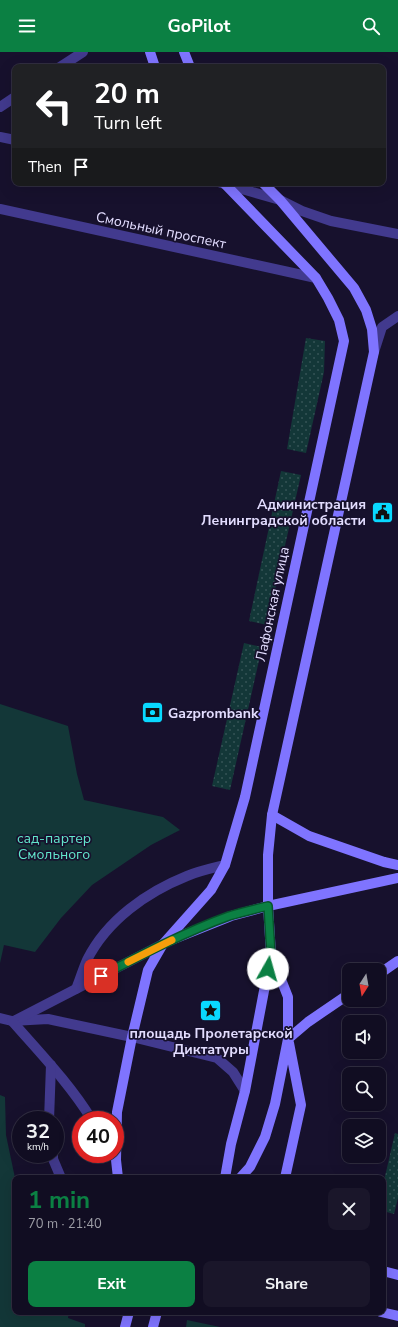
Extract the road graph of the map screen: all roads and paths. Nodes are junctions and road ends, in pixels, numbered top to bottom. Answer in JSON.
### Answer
{"nodes":[{"id":1,"x":83,"y":52,"type":"edge"},
{"id":2,"x":150,"y":52,"type":"edge"},
{"id":3,"x":184,"y":52,"type":"edge"},
{"id":4,"x":65,"y":64,"type":"edge"},
{"id":5,"x":154,"y":64,"type":"edge"},
{"id":6,"x":189,"y":64,"type":"edge"},
{"id":7,"x":12,"y":99,"type":"edge"},
{"id":8,"x":0,"y":106,"type":"edge"},
{"id":9,"x":0,"y":137,"type":"edge"},
{"id":10,"x":12,"y":139,"type":"edge"},
{"id":11,"x":226,"y":186,"type":"edge"},
{"id":12,"x":233,"y":186,"type":"edge"},
{"id":13,"x":266,"y":186,"type":"edge"},
{"id":14,"x":280,"y":200,"type":"junction"},
{"id":15,"x":0,"y":209,"type":"edge"},
{"id":16,"x":398,"y":234,"type":"edge"},
{"id":17,"x":316,"y":278,"type":"junction"},
{"id":18,"x":398,"y":316,"type":"edge"},
{"id":19,"x":374,"y":352,"type":"junction"},
{"id":20,"x":272,"y":816,"type":"junction"},
{"id":21,"x":225,"y":865,"type":"junction"},
{"id":22,"x":398,"y":865,"type":"edge"},
{"id":23,"x":398,"y":878,"type":"edge"},
{"id":24,"x":268,"y":906,"type":"junction"},
{"id":25,"x":163,"y":944,"type":"junction"},
{"id":26,"x":271,"y":954,"type":"junction"},
{"id":27,"x":398,"y":961,"type":"edge"},
{"id":28,"x":386,"y":969,"type":"edge"},
{"id":29,"x":76,"y":988,"type":"junction"},
{"id":30,"x":342,"y":999,"type":"edge"},
{"id":31,"x":0,"y":1018,"type":"edge"},
{"id":32,"x":12,"y":1022,"type":"junction"},
{"id":33,"x":132,"y":1036,"type":"junction"},
{"id":34,"x":288,"y":1039,"type":"junction"},
{"id":35,"x":51,"y":1065,"type":"junction"},
{"id":36,"x":245,"y":1091,"type":"junction"},
{"id":37,"x":49,"y":1111,"type":"edge"},
{"id":38,"x":86,"y":1111,"type":"edge"},
{"id":39,"x":117,"y":1111,"type":"edge"},
{"id":40,"x":55,"y":1163,"type":"edge"},
{"id":41,"x":115,"y":1163,"type":"edge"},
{"id":42,"x":60,"y":1175,"type":"edge"},
{"id":43,"x":117,"y":1175,"type":"edge"},
{"id":44,"x":226,"y":1175,"type":"edge"},
{"id":45,"x":243,"y":1175,"type":"edge"},
{"id":46,"x":285,"y":1175,"type":"edge"},
{"id":47,"x":386,"y":1272,"type":"edge"},
{"id":48,"x":398,"y":1275,"type":"edge"},
{"id":49,"x":386,"y":1313,"type":"edge"},
{"id":50,"x":128,"y":1315,"type":"edge"},
{"id":51,"x":156,"y":1315,"type":"edge"},
{"id":52,"x":398,"y":1316,"type":"edge"},
{"id":53,"x":125,"y":1327,"type":"edge"},
{"id":54,"x":153,"y":1327,"type":"edge"}],
"edges":[{"from":1,"to":4,"type":"street"},
{"from":2,"to":5,"type":"street"},
{"from":3,"to":6,"type":"street"},
{"from":7,"to":8,"type":"street"},
{"from":9,"to":10,"type":"street"},
{"from":11,"to":17,"type":"street","name":"Лафонская улица"},
{"from":12,"to":14,"type":"street"},
{"from":13,"to":14,"type":"street"},
{"from":14,"to":16,"type":"street"},
{"from":14,"to":19,"type":"street"},
{"from":15,"to":17,"type":"street","name":"Смольный проспект"},
{"from":17,"to":21,"type":"street","name":"Лафонская улица"},
{"from":18,"to":19,"type":"street"},
{"from":19,"to":20,"type":"street"},
{"from":20,"to":22,"type":"street"},
{"from":20,"to":24,"type":"street"},
{"from":21,"to":25,"type":"street"},
{"from":21,"to":29,"type":"street"},
{"from":23,"to":24,"type":"street"},
{"from":24,"to":25,"type":"street"},
{"from":24,"to":26,"type":"street"},
{"from":25,"to":29,"type":"street"},
{"from":25,"to":33,"type":"street"},
{"from":26,"to":34,"type":"street"},
{"from":26,"to":36,"type":"street"},
{"from":27,"to":28,"type":"street"},
{"from":29,"to":32,"type":"street"},
{"from":30,"to":34,"type":"street"},
{"from":31,"to":32,"type":"street"},
{"from":32,"to":33,"type":"street"},
{"from":32,"to":35,"type":"street"},
{"from":33,"to":36,"type":"street"},
{"from":33,"to":39,"type":"street"},
{"from":34,"to":45,"type":"street"},
{"from":34,"to":46,"type":"street"},
{"from":35,"to":37,"type":"street"},
{"from":35,"to":38,"type":"street"},
{"from":36,"to":44,"type":"street"},
{"from":40,"to":42,"type":"street"},
{"from":41,"to":43,"type":"street"},
{"from":47,"to":48,"type":"street"},
{"from":49,"to":52,"type":"street"},
{"from":50,"to":53,"type":"street"},
{"from":51,"to":54,"type":"street"}]}
